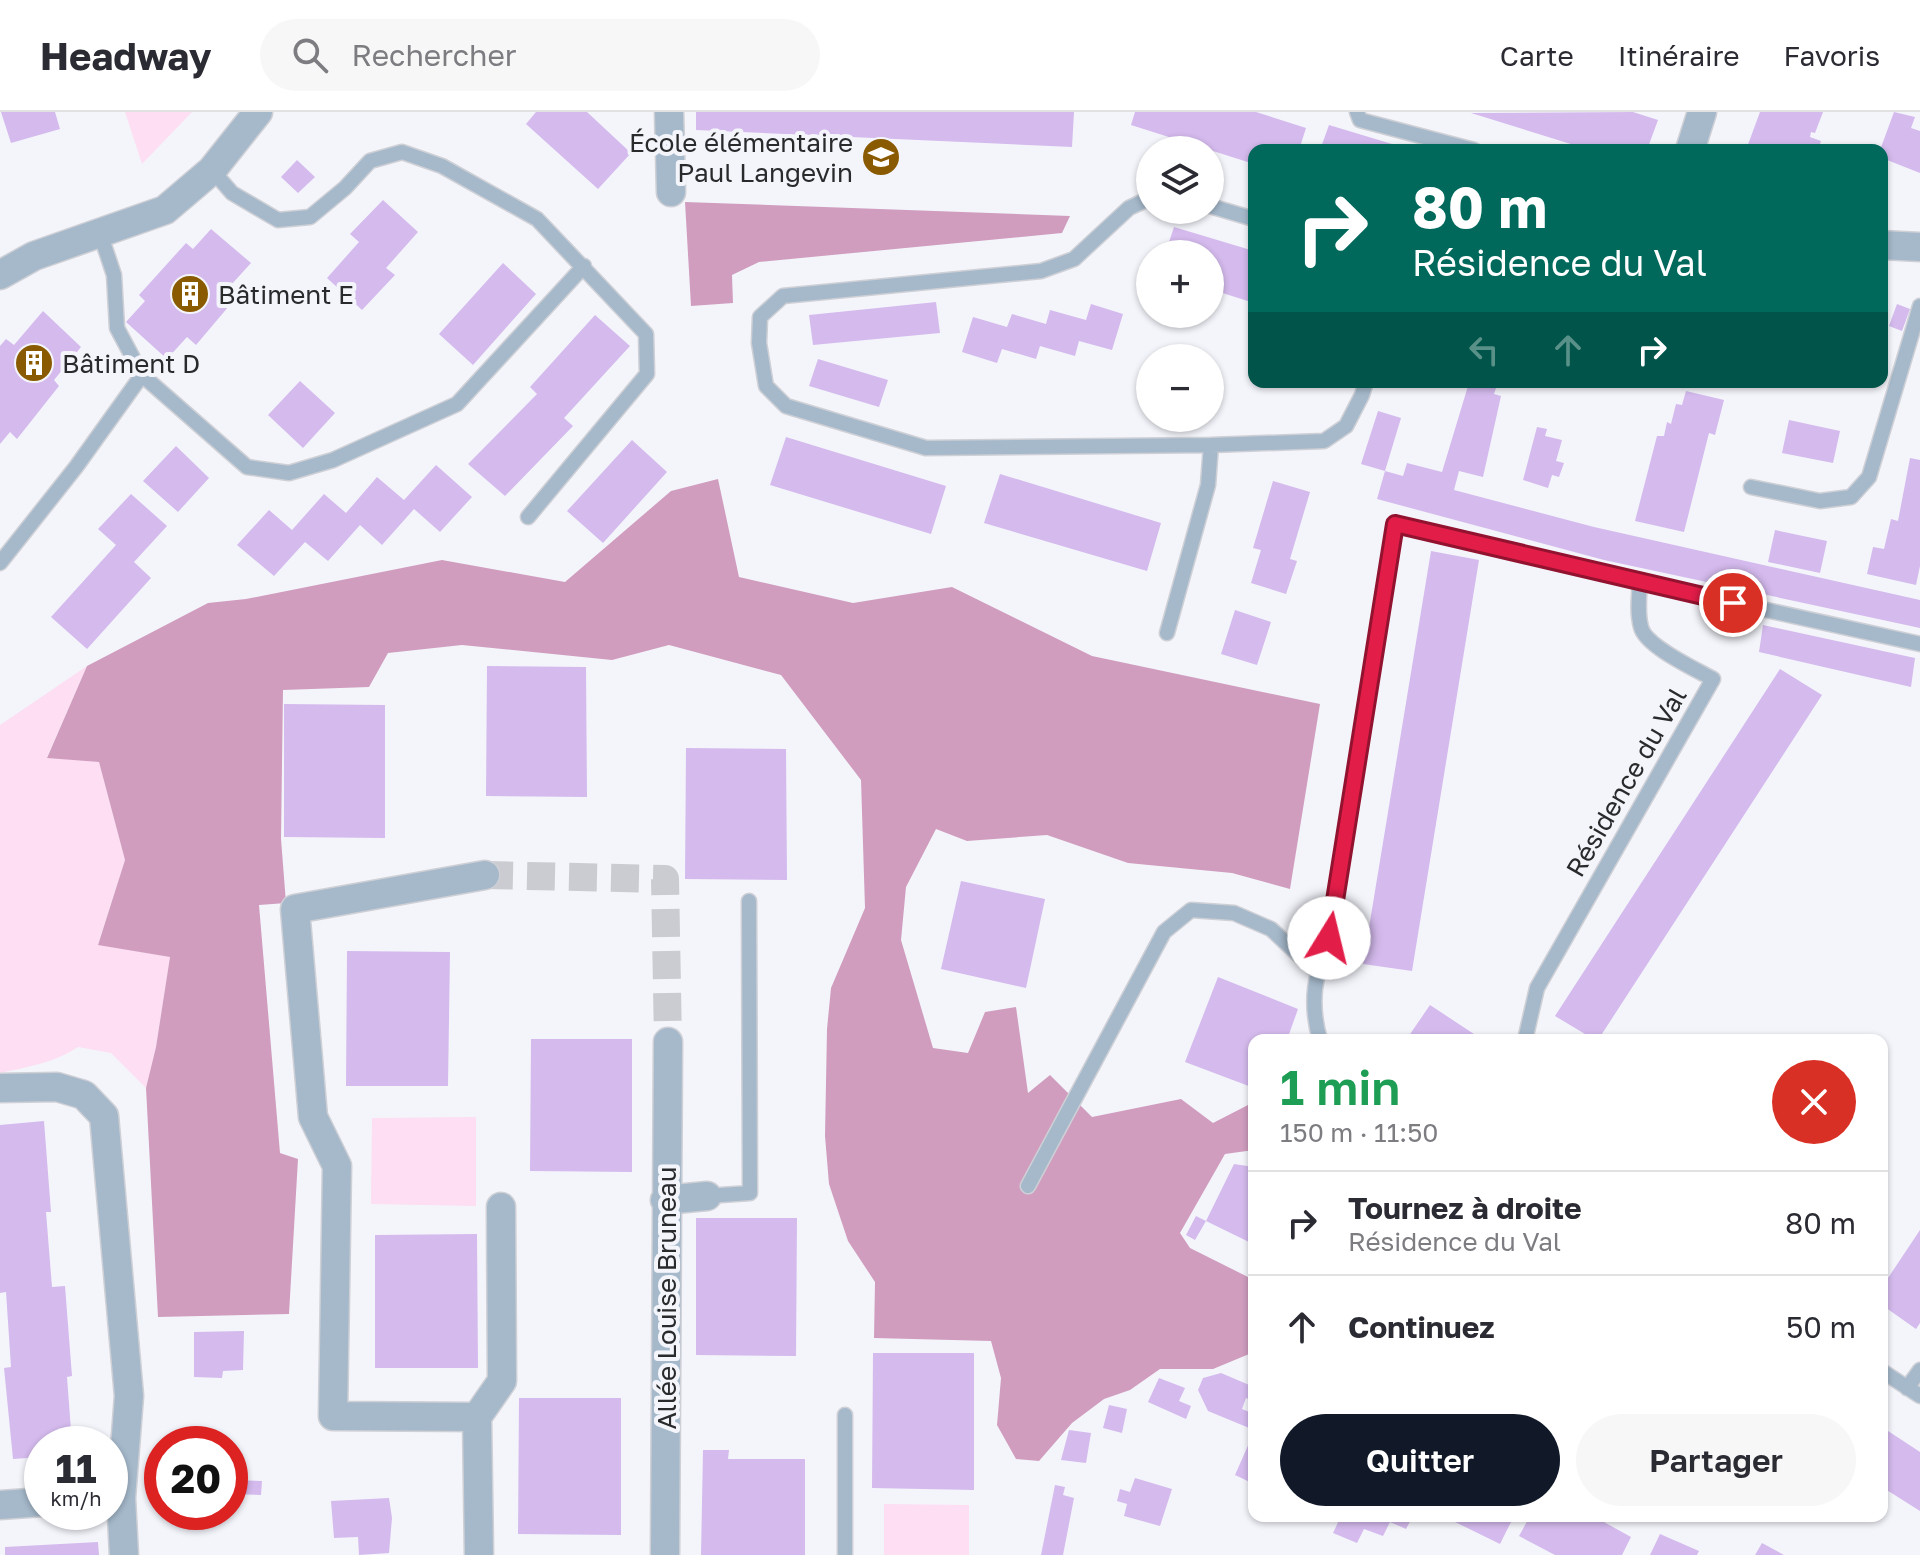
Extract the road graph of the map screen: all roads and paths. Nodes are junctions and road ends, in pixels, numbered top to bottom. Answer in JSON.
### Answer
{"nodes":[{"id":1,"x":258,"y":112,"type":"edge"},
{"id":2,"x":669,"y":112,"type":"edge"},
{"id":3,"x":1357,"y":112,"type":"edge"},
{"id":4,"x":1702,"y":112,"type":"edge"},
{"id":5,"x":1433,"y":144,"type":"edge"},
{"id":6,"x":1692,"y":144,"type":"edge"},
{"id":7,"x":212,"y":170,"type":"junction"},
{"id":8,"x":671,"y":192,"type":"dead end"},
{"id":9,"x":1136,"y":205,"type":"edge"},
{"id":10,"x":1224,"y":210,"type":"edge"},
{"id":11,"x":1248,"y":217,"type":"edge"},
{"id":12,"x":100,"y":233,"type":"junction"},
{"id":13,"x":1888,"y":245,"type":"edge"},
{"id":14,"x":1920,"y":247,"type":"edge"},
{"id":15,"x":584,"y":266,"type":"junction"},
{"id":16,"x":0,"y":275,"type":"edge"},
{"id":17,"x":1920,"y":306,"type":"edge"},
{"id":18,"x":142,"y":375,"type":"junction"},
{"id":19,"x":1364,"y":388,"type":"edge"},
{"id":20,"x":1211,"y":445,"type":"junction"},
{"id":21,"x":1751,"y":487,"type":"dead end"},
{"id":22,"x":528,"y":517,"type":"dead end"},
{"id":23,"x":0,"y":563,"type":"edge"},
{"id":24,"x":1640,"y":582,"type":"junction"},
{"id":25,"x":1167,"y":633,"type":"dead end"},
{"id":26,"x":1920,"y":644,"type":"edge"},
{"id":27,"x":485,"y":875,"type":"tunnel mouth"},
{"id":28,"x":749,"y":901,"type":"dead end"},
{"id":29,"x":1316,"y":971,"type":"junction"},
{"id":30,"x":1318,"y":1034,"type":"edge"},
{"id":31,"x":1526,"y":1034,"type":"edge"},
{"id":32,"x":668,"y":1042,"type":"tunnel mouth"},
{"id":33,"x":0,"y":1088,"type":"edge"},
{"id":34,"x":1028,"y":1186,"type":"dead end"},
{"id":35,"x":707,"y":1196,"type":"joint"},
{"id":36,"x":665,"y":1200,"type":"junction"},
{"id":37,"x":501,"y":1207,"type":"dead end"},
{"id":38,"x":1920,"y":1370,"type":"edge"},
{"id":39,"x":1888,"y":1375,"type":"edge"},
{"id":40,"x":1914,"y":1392,"type":"edge"},
{"id":41,"x":845,"y":1415,"type":"dead end"},
{"id":42,"x":477,"y":1417,"type":"junction"},
{"id":43,"x":125,"y":1426,"type":"edge"},
{"id":44,"x":24,"y":1503,"type":"edge"},
{"id":45,"x":0,"y":1505,"type":"edge"},
{"id":46,"x":120,"y":1530,"type":"edge"},
{"id":47,"x":124,"y":1555,"type":"edge"},
{"id":48,"x":479,"y":1555,"type":"edge"},
{"id":49,"x":665,"y":1555,"type":"edge"},
{"id":50,"x":845,"y":1555,"type":"edge"}],
"edges":[{"from":1,"to":7,"type":"street"},
{"from":2,"to":8,"type":"street"},
{"from":3,"to":5,"type":"lane"},
{"from":4,"to":6,"type":"street"},
{"from":7,"to":12,"type":"street"},
{"from":7,"to":15,"type":"lane"},
{"from":9,"to":20,"type":"lane"},
{"from":10,"to":11,"type":"lane"},
{"from":12,"to":16,"type":"street"},
{"from":12,"to":18,"type":"lane"},
{"from":13,"to":14,"type":"street"},
{"from":15,"to":18,"type":"lane"},
{"from":15,"to":22,"type":"lane"},
{"from":17,"to":21,"type":"lane"},
{"from":18,"to":23,"type":"lane"},
{"from":19,"to":20,"type":"lane"},
{"from":20,"to":25,"type":"lane"},
{"from":24,"to":26,"type":"lane"},
{"from":24,"to":29,"type":"lane"},
{"from":24,"to":31,"type":"lane","name":"Résidence du Val"},
{"from":27,"to":42,"type":"street"},
{"from":28,"to":35,"type":"lane"},
{"from":29,"to":30,"type":"lane"},
{"from":29,"to":34,"type":"lane"},
{"from":32,"to":36,"type":"street","name":"Allée Louise Bruneau"},
{"from":33,"to":43,"type":"street"},
{"from":35,"to":36,"type":"street"},
{"from":36,"to":49,"type":"street","name":"Allée Louise Bruneau"},
{"from":37,"to":42,"type":"street"},
{"from":38,"to":40,"type":"lane"},
{"from":39,"to":40,"type":"lane"},
{"from":41,"to":50,"type":"lane"},
{"from":42,"to":48,"type":"street"},
{"from":44,"to":45,"type":"street"},
{"from":46,"to":47,"type":"street"}]}
